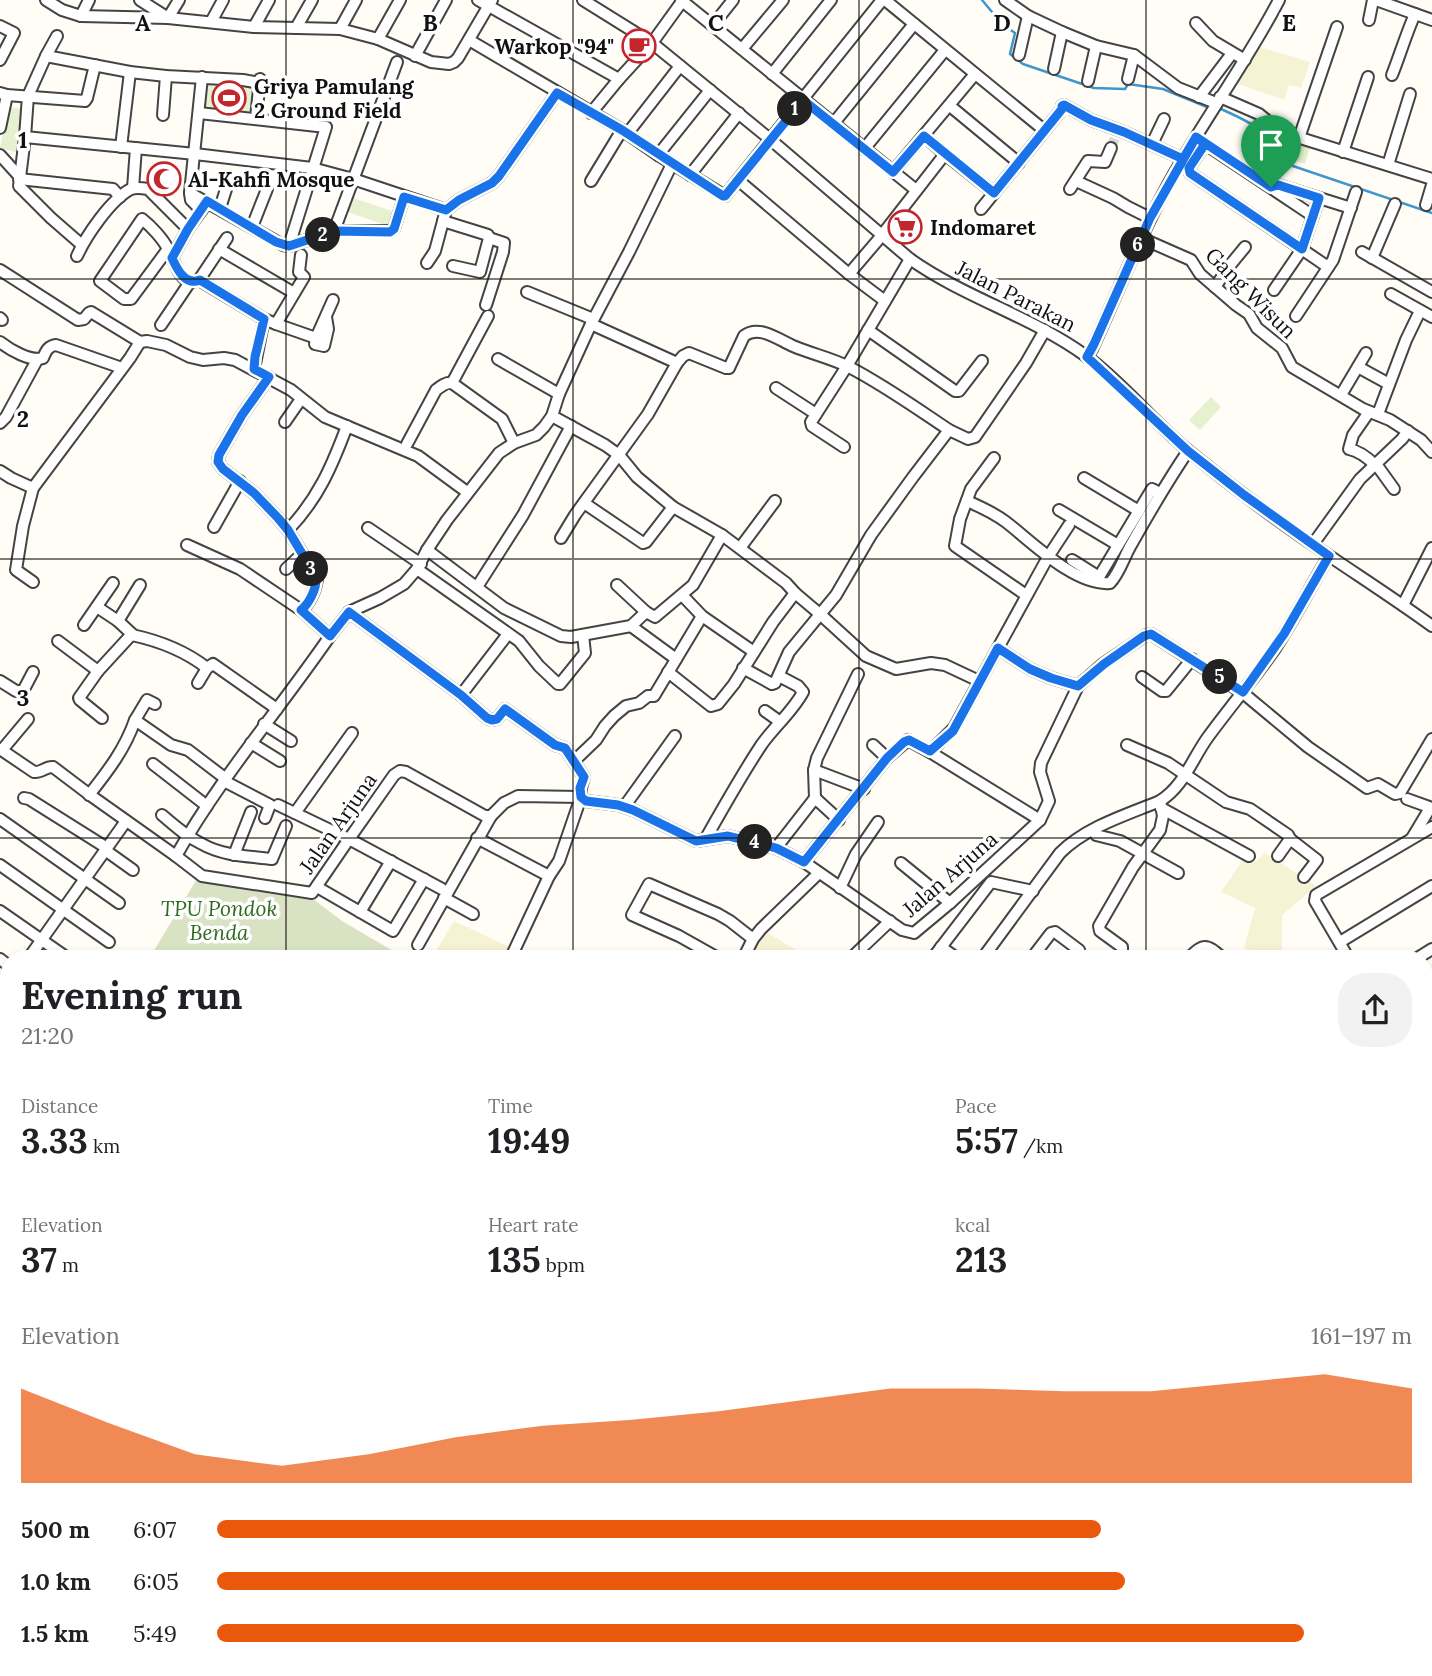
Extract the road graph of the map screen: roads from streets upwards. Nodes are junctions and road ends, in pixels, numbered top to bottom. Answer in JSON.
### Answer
{"nodes":[{"id":1,"x":46,"y":0,"type":"edge"},
{"id":2,"x":89,"y":0,"type":"edge"},
{"id":3,"x":140,"y":0,"type":"edge"},
{"id":4,"x":178,"y":0,"type":"edge"},
{"id":5,"x":223,"y":0,"type":"edge"},
{"id":6,"x":268,"y":0,"type":"edge"},
{"id":7,"x":312,"y":0,"type":"edge"},
{"id":8,"x":356,"y":0,"type":"edge"},
{"id":9,"x":400,"y":0,"type":"edge"},
{"id":10,"x":446,"y":0,"type":"edge"},
{"id":11,"x":478,"y":0,"type":"edge"},
{"id":12,"x":583,"y":0,"type":"edge"},
{"id":13,"x":682,"y":0,"type":"edge"},
{"id":14,"x":733,"y":0,"type":"edge"},
{"id":15,"x":783,"y":0,"type":"edge"},
{"id":16,"x":831,"y":0,"type":"edge"},
{"id":17,"x":884,"y":0,"type":"edge"},
{"id":18,"x":1005,"y":0,"type":"edge"},
{"id":19,"x":1279,"y":0,"type":"edge"},
{"id":20,"x":1375,"y":0,"type":"edge"},
{"id":21,"x":490,"y":3,"type":"edge"},
{"id":22,"x":1025,"y":9,"type":"edge"},
{"id":23,"x":1415,"y":14,"type":"junction"},
{"id":24,"x":81,"y":16,"type":"junction"},
{"id":25,"x":168,"y":18,"type":"junction"},
{"id":26,"x":1369,"y":20,"type":"dead end"},
{"id":27,"x":1432,"y":20,"type":"edge"},
{"id":28,"x":211,"y":22,"type":"junction"},
{"id":29,"x":1196,"y":23,"type":"dead end"},
{"id":30,"x":914,"y":24,"type":"junction"},
{"id":31,"x":713,"y":25,"type":"junction"},
{"id":32,"x":0,"y":26,"type":"edge"},
{"id":33,"x":254,"y":27,"type":"junction"},
{"id":34,"x":1337,"y":27,"type":"dead end"},
{"id":35,"x":296,"y":28,"type":"junction"},
{"id":36,"x":340,"y":29,"type":"junction"},
{"id":37,"x":1062,"y":32,"type":"junction"},
{"id":38,"x":57,"y":36,"type":"dead end"},
{"id":39,"x":378,"y":38,"type":"junction"},
{"id":40,"x":469,"y":40,"type":"junction"},
{"id":41,"x":652,"y":43,"type":"junction"},
{"id":42,"x":1096,"y":46,"type":"junction"},
{"id":43,"x":742,"y":49,"type":"junction"},
{"id":44,"x":946,"y":50,"type":"junction"},
{"id":45,"x":1019,"y":55,"type":"dead end"},
{"id":46,"x":1134,"y":55,"type":"junction"},
{"id":47,"x":46,"y":56,"type":"junction"},
{"id":48,"x":415,"y":56,"type":"junction"},
{"id":49,"x":1230,"y":56,"type":"dead end"},
{"id":50,"x":0,"y":60,"type":"edge"},
{"id":51,"x":1245,"y":60,"type":"junction"},
{"id":52,"x":397,"y":62,"type":"dead end"},
{"id":53,"x":95,"y":65,"type":"junction"},
{"id":54,"x":680,"y":66,"type":"junction"},
{"id":55,"x":1054,"y":69,"type":"dead end"},
{"id":56,"x":130,"y":72,"type":"junction"},
{"id":57,"x":772,"y":74,"type":"junction"},
{"id":58,"x":975,"y":74,"type":"junction"},
{"id":59,"x":1392,"y":75,"type":"dead end"},
{"id":60,"x":166,"y":76,"type":"junction"},
{"id":61,"x":202,"y":77,"type":"junction"},
{"id":62,"x":1368,"y":77,"type":"dead end"},
{"id":63,"x":619,"y":79,"type":"junction"},
{"id":64,"x":1128,"y":79,"type":"dead end"},
{"id":65,"x":1088,"y":81,"type":"dead end"},
{"id":66,"x":710,"y":90,"type":"junction"},
{"id":67,"x":557,"y":93,"type":"junction"},
{"id":68,"x":4,"y":94,"type":"edge"},
{"id":69,"x":1410,"y":94,"type":"dead end"},
{"id":70,"x":28,"y":96,"type":"junction"},
{"id":71,"x":1199,"y":97,"type":"junction"},
{"id":72,"x":803,"y":100,"type":"junction"},
{"id":73,"x":1218,"y":100,"type":"junction"},
{"id":74,"x":950,"y":106,"type":"junction"},
{"id":75,"x":199,"y":113,"type":"junction"},
{"id":76,"x":592,"y":113,"type":"junction"},
{"id":77,"x":739,"y":113,"type":"junction"},
{"id":78,"x":163,"y":115,"type":"dead end"},
{"id":79,"x":256,"y":118,"type":"junction"},
{"id":80,"x":1164,"y":119,"type":"dead end"},
{"id":81,"x":833,"y":124,"type":"junction"},
{"id":82,"x":0,"y":128,"type":"edge"},
{"id":83,"x":1044,"y":130,"type":"junction"},
{"id":84,"x":625,"y":132,"type":"junction"},
{"id":85,"x":924,"y":136,"type":"junction"},
{"id":86,"x":25,"y":137,"type":"junction"},
{"id":87,"x":1300,"y":138,"type":"junction"},
{"id":88,"x":771,"y":140,"type":"junction"},
{"id":89,"x":1200,"y":140,"type":"junction"},
{"id":90,"x":1152,"y":145,"type":"junction"},
{"id":91,"x":121,"y":147,"type":"junction"},
{"id":92,"x":136,"y":148,"type":"junction"},
{"id":93,"x":1111,"y":148,"type":"tunnel mouth"},
{"id":94,"x":864,"y":149,"type":"junction"},
{"id":95,"x":1343,"y":152,"type":"junction"},
{"id":96,"x":195,"y":154,"type":"junction"},
{"id":97,"x":945,"y":154,"type":"junction"},
{"id":98,"x":0,"y":155,"type":"edge"},
{"id":99,"x":658,"y":155,"type":"junction"},
{"id":100,"x":1183,"y":159,"type":"junction"},
{"id":101,"x":1018,"y":163,"type":"junction"},
{"id":102,"x":671,"y":164,"type":"junction"},
{"id":103,"x":1388,"y":165,"type":"junction"},
{"id":104,"x":312,"y":168,"type":"junction"},
{"id":105,"x":893,"y":172,"type":"junction"},
{"id":106,"x":690,"y":175,"type":"junction"},
{"id":107,"x":19,"y":178,"type":"junction"},
{"id":108,"x":353,"y":179,"type":"junction"},
{"id":109,"x":1432,"y":179,"type":"edge"},
{"id":110,"x":738,"y":180,"type":"junction"},
{"id":111,"x":591,"y":181,"type":"dead end"},
{"id":112,"x":228,"y":183,"type":"dead end"},
{"id":113,"x":1432,"y":185,"type":"edge"},
{"id":114,"x":1271,"y":187,"type":"junction"},
{"id":115,"x":134,"y":188,"type":"junction"},
{"id":116,"x":267,"y":189,"type":"dead end"},
{"id":117,"x":916,"y":190,"type":"junction"},
{"id":118,"x":1356,"y":192,"type":"dead end"},
{"id":119,"x":994,"y":193,"type":"junction"},
{"id":120,"x":120,"y":197,"type":"junction"},
{"id":121,"x":404,"y":197,"type":"junction"},
{"id":122,"x":1319,"y":198,"type":"junction"},
{"id":123,"x":1395,"y":204,"type":"dead end"},
{"id":124,"x":1426,"y":205,"type":"dead end"},
{"id":125,"x":204,"y":206,"type":"junction"},
{"id":126,"x":220,"y":208,"type":"junction"},
{"id":127,"x":1351,"y":208,"type":"junction"},
{"id":128,"x":981,"y":209,"type":"dead end"},
{"id":129,"x":445,"y":216,"type":"junction"},
{"id":130,"x":1313,"y":216,"type":"junction"},
{"id":131,"x":1150,"y":218,"type":"junction"},
{"id":132,"x":252,"y":227,"type":"junction"},
{"id":133,"x":188,"y":229,"type":"junction"},
{"id":134,"x":334,"y":231,"type":"junction"},
{"id":135,"x":882,"y":234,"type":"junction"},
{"id":136,"x":227,"y":238,"type":"dead end"},
{"id":137,"x":1141,"y":238,"type":"junction"},
{"id":138,"x":489,"y":239,"type":"junction"},
{"id":139,"x":82,"y":245,"type":"junction"},
{"id":140,"x":289,"y":246,"type":"junction"},
{"id":141,"x":1245,"y":247,"type":"dead end"},
{"id":142,"x":219,"y":249,"type":"junction"},
{"id":143,"x":1302,"y":249,"type":"junction"},
{"id":144,"x":1362,"y":252,"type":"dead end"},
{"id":145,"x":170,"y":253,"type":"junction"},
{"id":146,"x":301,"y":255,"type":"dead end"},
{"id":147,"x":77,"y":256,"type":"dead end"},
{"id":148,"x":1372,"y":258,"type":"junction"},
{"id":149,"x":910,"y":259,"type":"junction"},
{"id":150,"x":426,"y":263,"type":"dead end"},
{"id":151,"x":453,"y":266,"type":"dead end"},
{"id":152,"x":1328,"y":267,"type":"junction"},
{"id":153,"x":0,"y":270,"type":"edge"},
{"id":154,"x":849,"y":274,"type":"junction"},
{"id":155,"x":195,"y":281,"type":"junction"},
{"id":156,"x":1215,"y":288,"type":"junction"},
{"id":157,"x":1274,"y":290,"type":"dead end"},
{"id":158,"x":527,"y":292,"type":"dead end"},
{"id":159,"x":1432,"y":292,"type":"edge"},
{"id":160,"x":294,"y":293,"type":"junction"},
{"id":161,"x":1391,"y":294,"type":"dead end"},
{"id":162,"x":333,"y":300,"type":"dead end"},
{"id":163,"x":885,"y":301,"type":"junction"},
{"id":164,"x":1419,"y":311,"type":"junction"},
{"id":165,"x":1296,"y":316,"type":"dead end"},
{"id":166,"x":1432,"y":317,"type":"edge"},
{"id":167,"x":264,"y":319,"type":"junction"},
{"id":168,"x":592,"y":321,"type":"junction"},
{"id":169,"x":276,"y":324,"type":"junction"},
{"id":170,"x":161,"y":325,"type":"dead end"},
{"id":171,"x":868,"y":330,"type":"junction"},
{"id":172,"x":1045,"y":330,"type":"junction"},
{"id":173,"x":0,"y":342,"type":"edge"},
{"id":174,"x":140,"y":342,"type":"junction"},
{"id":175,"x":1366,"y":353,"type":"dead end"},
{"id":176,"x":1087,"y":357,"type":"junction"},
{"id":177,"x":498,"y":359,"type":"dead end"},
{"id":178,"x":37,"y":360,"type":"junction"},
{"id":179,"x":982,"y":361,"type":"dead end"},
{"id":180,"x":677,"y":363,"type":"junction"},
{"id":181,"x":847,"y":366,"type":"junction"},
{"id":182,"x":1358,"y":366,"type":"junction"},
{"id":183,"x":122,"y":369,"type":"junction"},
{"id":184,"x":254,"y":369,"type":"junction"},
{"id":185,"x":269,"y":377,"type":"junction"},
{"id":186,"x":452,"y":383,"type":"junction"},
{"id":187,"x":1389,"y":384,"type":"junction"},
{"id":188,"x":776,"y":388,"type":"dead end"},
{"id":189,"x":559,"y":394,"type":"junction"},
{"id":190,"x":1341,"y":395,"type":"junction"},
{"id":191,"x":302,"y":399,"type":"junction"},
{"id":192,"x":1374,"y":413,"type":"junction"},
{"id":193,"x":816,"y":414,"type":"junction"},
{"id":194,"x":552,"y":416,"type":"junction"},
{"id":195,"x":285,"y":422,"type":"dead end"},
{"id":196,"x":0,"y":423,"type":"edge"},
{"id":197,"x":347,"y":426,"type":"junction"},
{"id":198,"x":571,"y":426,"type":"junction"},
{"id":199,"x":949,"y":430,"type":"junction"},
{"id":200,"x":1408,"y":431,"type":"junction"},
{"id":201,"x":514,"y":443,"type":"junction"},
{"id":202,"x":407,"y":444,"type":"dead end"},
{"id":203,"x":844,"y":447,"type":"dead end"},
{"id":204,"x":1188,"y":451,"type":"junction"},
{"id":205,"x":1432,"y":452,"type":"edge"},
{"id":206,"x":619,"y":455,"type":"junction"},
{"id":207,"x":994,"y":458,"type":"dead end"},
{"id":208,"x":1376,"y":465,"type":"junction"},
{"id":209,"x":0,"y":471,"type":"edge"},
{"id":210,"x":1084,"y":478,"type":"dead end"},
{"id":211,"x":240,"y":481,"type":"junction"},
{"id":212,"x":33,"y":488,"type":"junction"},
{"id":213,"x":1394,"y":489,"type":"dead end"},
{"id":214,"x":467,"y":492,"type":"junction"},
{"id":215,"x":1160,"y":493,"type":"junction"},
{"id":216,"x":775,"y":501,"type":"dead end"},
{"id":217,"x":967,"y":501,"type":"junction"},
{"id":218,"x":584,"y":503,"type":"junction"},
{"id":219,"x":673,"y":507,"type":"junction"},
{"id":220,"x":1059,"y":510,"type":"dead end"},
{"id":221,"x":1139,"y":511,"type":"junction"},
{"id":222,"x":1069,"y":526,"type":"dead end"},
{"id":223,"x":214,"y":527,"type":"dead end"},
{"id":224,"x":368,"y":528,"type":"dead end"},
{"id":225,"x":288,"y":530,"type":"junction"},
{"id":226,"x":722,"y":535,"type":"junction"},
{"id":227,"x":561,"y":538,"type":"dead end"},
{"id":228,"x":1313,"y":544,"type":"junction"},
{"id":229,"x":187,"y":545,"type":"dead end"},
{"id":230,"x":1118,"y":545,"type":"junction"},
{"id":231,"x":740,"y":548,"type":"junction"},
{"id":232,"x":1432,"y":548,"type":"edge"},
{"id":233,"x":427,"y":550,"type":"junction"},
{"id":234,"x":302,"y":554,"type":"junction"},
{"id":235,"x":1048,"y":556,"type":"junction"},
{"id":236,"x":1329,"y":556,"type":"junction"},
{"id":237,"x":1072,"y":560,"type":"dead end"},
{"id":238,"x":419,"y":567,"type":"junction"},
{"id":239,"x":286,"y":569,"type":"dead end"},
{"id":240,"x":33,"y":582,"type":"dead end"},
{"id":241,"x":113,"y":583,"type":"dead end"},
{"id":242,"x":140,"y":585,"type":"dead end"},
{"id":243,"x":617,"y":585,"type":"dead end"},
{"id":244,"x":477,"y":587,"type":"junction"},
{"id":245,"x":795,"y":593,"type":"junction"},
{"id":246,"x":682,"y":595,"type":"junction"},
{"id":247,"x":1027,"y":595,"type":"junction"},
{"id":248,"x":1402,"y":605,"type":"junction"},
{"id":249,"x":97,"y":607,"type":"junction"},
{"id":250,"x":301,"y":610,"type":"junction"},
{"id":251,"x":349,"y":612,"type":"junction"},
{"id":252,"x":646,"y":612,"type":"junction"},
{"id":253,"x":821,"y":615,"type":"junction"},
{"id":254,"x":702,"y":616,"type":"junction"},
{"id":255,"x":118,"y":621,"type":"junction"},
{"id":256,"x":84,"y":625,"type":"dead end"},
{"id":257,"x":631,"y":626,"type":"junction"},
{"id":258,"x":1432,"y":626,"type":"edge"},
{"id":259,"x":508,"y":634,"type":"junction"},
{"id":260,"x":132,"y":635,"type":"junction"},
{"id":261,"x":583,"y":635,"type":"junction"},
{"id":262,"x":330,"y":636,"type":"junction"},
{"id":263,"x":58,"y":641,"type":"dead end"},
{"id":264,"x":998,"y":648,"type":"junction"},
{"id":265,"x":754,"y":652,"type":"junction"},
{"id":266,"x":676,"y":659,"type":"junction"},
{"id":267,"x":1192,"y":659,"type":"junction"},
{"id":268,"x":207,"y":668,"type":"junction"},
{"id":269,"x":743,"y":668,"type":"junction"},
{"id":270,"x":98,"y":671,"type":"junction"},
{"id":271,"x":668,"y":671,"type":"junction"},
{"id":272,"x":33,"y":672,"type":"dead end"},
{"id":273,"x":858,"y":674,"type":"dead end"},
{"id":274,"x":779,"y":676,"type":"junction"},
{"id":275,"x":1142,"y":677,"type":"dead end"},
{"id":276,"x":0,"y":681,"type":"edge"},
{"id":277,"x":979,"y":681,"type":"junction"},
{"id":278,"x":198,"y":683,"type":"dead end"},
{"id":279,"x":1078,"y":686,"type":"junction"},
{"id":280,"x":1243,"y":692,"type":"junction"},
{"id":281,"x":461,"y":695,"type":"junction"},
{"id":282,"x":155,"y":704,"type":"dead end"},
{"id":283,"x":277,"y":709,"type":"junction"},
{"id":284,"x":765,"y":712,"type":"dead end"},
{"id":285,"x":102,"y":718,"type":"dead end"},
{"id":286,"x":28,"y":719,"type":"dead end"},
{"id":287,"x":135,"y":720,"type":"junction"},
{"id":288,"x":779,"y":721,"type":"junction"},
{"id":289,"x":264,"y":724,"type":"junction"},
{"id":290,"x":352,"y":733,"type":"dead end"},
{"id":291,"x":676,"y":736,"type":"dead end"},
{"id":292,"x":1432,"y":739,"type":"edge"},
{"id":293,"x":291,"y":741,"type":"dead end"},
{"id":294,"x":251,"y":743,"type":"junction"},
{"id":295,"x":873,"y":745,"type":"dead end"},
{"id":296,"x":1127,"y":745,"type":"dead end"},
{"id":297,"x":1,"y":749,"type":"edge"},
{"id":298,"x":930,"y":751,"type":"junction"},
{"id":299,"x":887,"y":758,"type":"junction"},
{"id":300,"x":280,"y":761,"type":"dead end"},
{"id":301,"x":574,"y":761,"type":"junction"},
{"id":302,"x":153,"y":764,"type":"dead end"},
{"id":303,"x":814,"y":770,"type":"junction"},
{"id":304,"x":1186,"y":774,"type":"junction"},
{"id":305,"x":225,"y":780,"type":"junction"},
{"id":306,"x":863,"y":789,"type":"junction"},
{"id":307,"x":89,"y":795,"type":"junction"},
{"id":308,"x":581,"y":797,"type":"junction"},
{"id":309,"x":24,"y":798,"type":"dead end"},
{"id":310,"x":815,"y":799,"type":"junction"},
{"id":311,"x":1407,"y":799,"type":"dead end"},
{"id":312,"x":278,"y":805,"type":"dead end"},
{"id":313,"x":1161,"y":805,"type":"junction"},
{"id":314,"x":207,"y":806,"type":"junction"},
{"id":315,"x":624,"y":807,"type":"junction"},
{"id":316,"x":1431,"y":808,"type":"edge"},
{"id":317,"x":251,"y":812,"type":"dead end"},
{"id":318,"x":295,"y":813,"type":"junction"},
{"id":319,"x":162,"y":815,"type":"dead end"},
{"id":320,"x":491,"y":816,"type":"junction"},
{"id":321,"x":265,"y":818,"type":"dead end"},
{"id":322,"x":0,"y":819,"type":"edge"},
{"id":323,"x":839,"y":820,"type":"junction"},
{"id":324,"x":1040,"y":820,"type":"junction"},
{"id":325,"x":126,"y":821,"type":"junction"},
{"id":326,"x":878,"y":822,"type":"dead end"},
{"id":327,"x":286,"y":826,"type":"dead end"},
{"id":328,"x":1432,"y":827,"type":"edge"},
{"id":329,"x":1093,"y":830,"type":"junction"},
{"id":330,"x":187,"y":836,"type":"junction"},
{"id":331,"x":477,"y":838,"type":"junction"},
{"id":332,"x":706,"y":838,"type":"junction"},
{"id":333,"x":348,"y":839,"type":"junction"},
{"id":334,"x":1290,"y":839,"type":"junction"},
{"id":335,"x":1410,"y":840,"type":"junction"},
{"id":336,"x":776,"y":848,"type":"junction"},
{"id":337,"x":106,"y":849,"type":"junction"},
{"id":338,"x":1142,"y":854,"type":"junction"},
{"id":339,"x":234,"y":855,"type":"junction"},
{"id":340,"x":176,"y":856,"type":"junction"},
{"id":341,"x":1249,"y":856,"type":"dead end"},
{"id":342,"x":1278,"y":856,"type":"dead end"},
{"id":343,"x":391,"y":861,"type":"junction"},
{"id":344,"x":804,"y":862,"type":"junction"},
{"id":345,"x":901,"y":863,"type":"dead end"},
{"id":346,"x":0,"y":865,"type":"edge"},
{"id":347,"x":133,"y":870,"type":"dead end"},
{"id":348,"x":819,"y":873,"type":"junction"},
{"id":349,"x":1178,"y":873,"type":"dead end"},
{"id":350,"x":550,"y":876,"type":"junction"},
{"id":351,"x":1304,"y":877,"type":"dead end"},
{"id":352,"x":85,"y":879,"type":"junction"},
{"id":353,"x":424,"y":879,"type":"junction"},
{"id":354,"x":1432,"y":886,"type":"edge"},
{"id":355,"x":840,"y":888,"type":"junction"},
{"id":356,"x":315,"y":890,"type":"junction"},
{"id":357,"x":1033,"y":891,"type":"junction"},
{"id":358,"x":443,"y":894,"type":"junction"},
{"id":359,"x":119,"y":903,"type":"dead end"},
{"id":360,"x":950,"y":903,"type":"junction"},
{"id":361,"x":62,"y":910,"type":"junction"},
{"id":362,"x":0,"y":911,"type":"edge"},
{"id":363,"x":360,"y":912,"type":"junction"},
{"id":364,"x":473,"y":914,"type":"dead end"},
{"id":365,"x":890,"y":921,"type":"junction"},
{"id":366,"x":753,"y":939,"type":"junction"},
{"id":367,"x":42,"y":940,"type":"junction"},
{"id":368,"x":109,"y":942,"type":"dead end"},
{"id":369,"x":1340,"y":942,"type":"junction"},
{"id":370,"x":418,"y":945,"type":"dead end"},
{"id":371,"x":941,"y":947,"type":"junction"},
{"id":372,"x":35,"y":950,"type":"edge"},
{"id":373,"x":56,"y":950,"type":"edge"},
{"id":374,"x":514,"y":950,"type":"edge"},
{"id":375,"x":704,"y":950,"type":"edge"},
{"id":376,"x":748,"y":950,"type":"edge"},
{"id":377,"x":859,"y":950,"type":"edge"},
{"id":378,"x":939,"y":950,"type":"edge"},
{"id":379,"x":945,"y":950,"type":"edge"},
{"id":380,"x":989,"y":950,"type":"edge"},
{"id":381,"x":1038,"y":950,"type":"edge"},
{"id":382,"x":1079,"y":950,"type":"edge"},
{"id":383,"x":1122,"y":950,"type":"edge"},
{"id":384,"x":1196,"y":950,"type":"edge"},
{"id":385,"x":1214,"y":950,"type":"edge"},
{"id":386,"x":1344,"y":950,"type":"edge"},
{"id":387,"x":1402,"y":1676,"type":"edge"},
{"id":388,"x":1409,"y":1676,"type":"edge"}],
"edges":[{"from":1,"to":24,"type":"street"},
{"from":2,"to":24,"type":"street"},
{"from":3,"to":25,"type":"street"},
{"from":4,"to":25,"type":"street"},
{"from":5,"to":28,"type":"street"},
{"from":6,"to":33,"type":"street"},
{"from":7,"to":35,"type":"street"},
{"from":8,"to":36,"type":"street"},
{"from":9,"to":39,"type":"street"},
{"from":10,"to":48,"type":"street"},
{"from":11,"to":21,"type":"street"},
{"from":12,"to":41,"type":"street","name":"Jalan Parakan"},
{"from":13,"to":31,"type":"street"},
{"from":13,"to":41,"type":"street"},
{"from":14,"to":31,"type":"street"},
{"from":15,"to":43,"type":"street"},
{"from":16,"to":57,"type":"street"},
{"from":17,"to":30,"type":"street"},
{"from":17,"to":72,"type":"street"},
{"from":18,"to":22,"type":"street"},
{"from":19,"to":51,"type":"street"},
{"from":20,"to":23,"type":"street"},
{"from":20,"to":26,"type":"street"},
{"from":21,"to":40,"type":"street"},
{"from":21,"to":63,"type":"street"},
{"from":22,"to":37,"type":"street"},
{"from":22,"to":45,"type":"street"},
{"from":23,"to":27,"type":"street"},
{"from":23,"to":59,"type":"street"},
{"from":24,"to":25,"type":"street"},
{"from":25,"to":28,"type":"street"},
{"from":28,"to":33,"type":"street"},
{"from":29,"to":51,"type":"street"},
{"from":30,"to":44,"type":"street"},
{"from":30,"to":81,"type":"street"},
{"from":31,"to":43,"type":"street"},
{"from":32,"to":50,"type":"street"},
{"from":33,"to":35,"type":"street"},
{"from":34,"to":87,"type":"street"},
{"from":35,"to":36,"type":"street"},
{"from":36,"to":39,"type":"street"},
{"from":37,"to":42,"type":"street"},
{"from":37,"to":55,"type":"street"},
{"from":38,"to":47,"type":"street"},
{"from":39,"to":48,"type":"street"},
{"from":40,"to":48,"type":"street"},
{"from":40,"to":67,"type":"street"},
{"from":41,"to":54,"type":"street","name":"Jalan Parakan"},
{"from":41,"to":63,"type":"street"},
{"from":42,"to":46,"type":"street"},
{"from":42,"to":65,"type":"street"},
{"from":43,"to":57,"type":"street"},
{"from":44,"to":58,"type":"street"},
{"from":44,"to":94,"type":"street"},
{"from":46,"to":64,"type":"street"},
{"from":46,"to":71,"type":"street"},
{"from":47,"to":53,"type":"street"},
{"from":47,"to":70,"type":"street"},
{"from":49,"to":71,"type":"street"},
{"from":51,"to":73,"type":"street"},
{"from":52,"to":108,"type":"street"},
{"from":53,"to":56,"type":"street"},
{"from":53,"to":70,"type":"street"},
{"from":54,"to":66,"type":"street","name":"Jalan Parakan"},
{"from":54,"to":84,"type":"street"},
{"from":56,"to":60,"type":"street"},
{"from":56,"to":91,"type":"street"},
{"from":57,"to":72,"type":"street"},
{"from":58,"to":74,"type":"street"},
{"from":58,"to":83,"type":"street"},
{"from":60,"to":61,"type":"street"},
{"from":60,"to":78,"type":"street"},
{"from":61,"to":75,"type":"street"},
{"from":61,"to":79,"type":"street"},
{"from":62,"to":95,"type":"street"},
{"from":63,"to":76,"type":"street"},
{"from":66,"to":77,"type":"street","name":"Jalan Parakan"},
{"from":66,"to":99,"type":"street"},
{"from":67,"to":76,"type":"street"},
{"from":67,"to":129,"type":"street"},
{"from":68,"to":70,"type":"street"},
{"from":68,"to":82,"type":"street"},
{"from":69,"to":103,"type":"street"},
{"from":70,"to":86,"type":"street"},
{"from":71,"to":73,"type":"street"},
{"from":72,"to":81,"type":"street"},
{"from":72,"to":88,"type":"street"},
{"from":73,"to":87,"type":"street"},
{"from":73,"to":89,"type":"street"},
{"from":74,"to":85,"type":"street"},
{"from":74,"to":101,"type":"street"},
{"from":75,"to":79,"type":"street"},
{"from":75,"to":96,"type":"street"},
{"from":76,"to":84,"type":"street"},
{"from":77,"to":88,"type":"street","name":"Jalan Parakan"},
{"from":77,"to":106,"type":"street"},
{"from":79,"to":104,"type":"street"},
{"from":80,"to":90,"type":"street"},
{"from":81,"to":94,"type":"street"},
{"from":83,"to":90,"type":"street"},
{"from":83,"to":101,"type":"street"},
{"from":84,"to":99,"type":"street"},
{"from":84,"to":111,"type":"street"},
{"from":85,"to":97,"type":"street"},
{"from":85,"to":105,"type":"street"},
{"from":86,"to":91,"type":"street"},
{"from":86,"to":107,"type":"street"},
{"from":87,"to":95,"type":"street"},
{"from":88,"to":110,"type":"street"},
{"from":88,"to":135,"type":"street","name":"Jalan Parakan"},
{"from":89,"to":100,"type":"street"},
{"from":89,"to":114,"type":"street"},
{"from":89,"to":143,"type":"street"},
{"from":90,"to":100,"type":"street"},
{"from":91,"to":92,"type":"street"},
{"from":92,"to":96,"type":"street"},
{"from":92,"to":115,"type":"street"},
{"from":93,"to":131,"type":"street"},
{"from":94,"to":105,"type":"street"},
{"from":95,"to":103,"type":"street"},
{"from":96,"to":104,"type":"street"},
{"from":96,"to":125,"type":"street"},
{"from":97,"to":117,"type":"street"},
{"from":97,"to":119,"type":"street"},
{"from":98,"to":107,"type":"street"},
{"from":99,"to":102,"type":"street"},
{"from":100,"to":131,"type":"street"},
{"from":101,"to":119,"type":"street"},
{"from":102,"to":106,"type":"street"},
{"from":102,"to":168,"type":"street"},
{"from":103,"to":109,"type":"street"},
{"from":104,"to":108,"type":"street"},
{"from":104,"to":140,"type":"street"},
{"from":105,"to":117,"type":"street"},
{"from":106,"to":110,"type":"street"},
{"from":107,"to":120,"type":"street"},
{"from":107,"to":139,"type":"street"},
{"from":108,"to":121,"type":"street"},
{"from":108,"to":134,"type":"street"},
{"from":110,"to":154,"type":"street"},
{"from":112,"to":126,"type":"street"},
{"from":113,"to":124,"type":"street"},
{"from":114,"to":122,"type":"street"},
{"from":114,"to":130,"type":"street"},
{"from":115,"to":120,"type":"street"},
{"from":115,"to":133,"type":"street"},
{"from":116,"to":132,"type":"street"},
{"from":117,"to":135,"type":"street"},
{"from":118,"to":127,"type":"street"},
{"from":119,"to":128,"type":"street"},
{"from":120,"to":139,"type":"street"},
{"from":121,"to":129,"type":"street"},
{"from":121,"to":134,"type":"street"},
{"from":122,"to":127,"type":"street"},
{"from":122,"to":130,"type":"street"},
{"from":123,"to":148,"type":"street"},
{"from":125,"to":126,"type":"street"},
{"from":125,"to":133,"type":"street"},
{"from":126,"to":132,"type":"street"},
{"from":127,"to":152,"type":"street"},
{"from":129,"to":138,"type":"street"},
{"from":129,"to":150,"type":"street"},
{"from":130,"to":143,"type":"street"},
{"from":131,"to":137,"type":"street"},
{"from":132,"to":140,"type":"street"},
{"from":133,"to":145,"type":"street"},
{"from":134,"to":140,"type":"street"},
{"from":135,"to":149,"type":"street","name":"Jalan Parakan"},
{"from":135,"to":154,"type":"street"},
{"from":136,"to":142,"type":"street"},
{"from":137,"to":156,"type":"street","name":"Gang Wisun"},
{"from":137,"to":176,"type":"street"},
{"from":138,"to":151,"type":"street"},
{"from":138,"to":186,"type":"street"},
{"from":139,"to":147,"type":"street"},
{"from":141,"to":156,"type":"street"},
{"from":142,"to":155,"type":"street"},
{"from":142,"to":160,"type":"street"},
{"from":143,"to":152,"type":"street"},
{"from":143,"to":157,"type":"street"},
{"from":144,"to":148,"type":"street"},
{"from":145,"to":145,"type":"street"},
{"from":145,"to":155,"type":"street"},
{"from":146,"to":160,"type":"street"},
{"from":148,"to":159,"type":"street"},
{"from":149,"to":163,"type":"street"},
{"from":149,"to":172,"type":"street","name":"Jalan Parakan"},
{"from":152,"to":165,"type":"street"},
{"from":153,"to":174,"type":"street"},
{"from":154,"to":163,"type":"street"},
{"from":155,"to":167,"type":"street"},
{"from":155,"to":170,"type":"street"},
{"from":156,"to":190,"type":"street","name":"Gang Wisun"},
{"from":158,"to":168,"type":"street"},
{"from":160,"to":169,"type":"street"},
{"from":161,"to":164,"type":"street"},
{"from":162,"to":169,"type":"street"},
{"from":163,"to":171,"type":"street"},
{"from":164,"to":166,"type":"street"},
{"from":164,"to":187,"type":"street"},
{"from":167,"to":169,"type":"street"},
{"from":167,"to":184,"type":"street"},
{"from":168,"to":180,"type":"street"},
{"from":168,"to":189,"type":"street"},
{"from":171,"to":179,"type":"street"},
{"from":171,"to":181,"type":"street"},
{"from":172,"to":176,"type":"street","name":"Jalan Parakan"},
{"from":172,"to":199,"type":"street"},
{"from":173,"to":178,"type":"street"},
{"from":174,"to":183,"type":"street"},
{"from":174,"to":184,"type":"street"},
{"from":175,"to":182,"type":"street"},
{"from":176,"to":204,"type":"street","name":"Jalan Parakan"},
{"from":177,"to":189,"type":"street"},
{"from":178,"to":183,"type":"street"},
{"from":178,"to":196,"type":"street"},
{"from":180,"to":181,"type":"street"},
{"from":180,"to":206,"type":"street"},
{"from":181,"to":193,"type":"street"},
{"from":181,"to":199,"type":"street"},
{"from":182,"to":187,"type":"street"},
{"from":182,"to":190,"type":"street"},
{"from":183,"to":212,"type":"street"},
{"from":184,"to":185,"type":"street"},
{"from":185,"to":191,"type":"street"},
{"from":185,"to":211,"type":"street"},
{"from":186,"to":201,"type":"street"},
{"from":186,"to":202,"type":"street"},
{"from":187,"to":192,"type":"street"},
{"from":188,"to":193,"type":"street"},
{"from":189,"to":194,"type":"street"},
{"from":190,"to":192,"type":"street","name":"Gang Wisun"},
{"from":191,"to":195,"type":"street"},
{"from":191,"to":197,"type":"street"},
{"from":192,"to":200,"type":"street","name":"Gang Wisun"},
{"from":192,"to":208,"type":"street"},
{"from":193,"to":203,"type":"street"},
{"from":194,"to":198,"type":"street"},
{"from":194,"to":201,"type":"street"},
{"from":197,"to":214,"type":"street"},
{"from":197,"to":225,"type":"street"},
{"from":198,"to":206,"type":"street"},
{"from":198,"to":244,"type":"street"},
{"from":199,"to":253,"type":"street"},
{"from":200,"to":205,"type":"street","name":"Gang Wisun"},
{"from":200,"to":208,"type":"street"},
{"from":201,"to":214,"type":"street"},
{"from":204,"to":215,"type":"street"},
{"from":204,"to":228,"type":"street","name":"Jalan Parakan"},
{"from":206,"to":218,"type":"street"},
{"from":206,"to":219,"type":"street"},
{"from":207,"to":217,"type":"street"},
{"from":208,"to":213,"type":"street"},
{"from":208,"to":228,"type":"street"},
{"from":209,"to":212,"type":"street"},
{"from":210,"to":221,"type":"street"},
{"from":211,"to":223,"type":"street"},
{"from":211,"to":225,"type":"street"},
{"from":212,"to":240,"type":"street"},
{"from":214,"to":233,"type":"street"},
{"from":215,"to":221,"type":"street"},
{"from":215,"to":235,"type":"street"},
{"from":216,"to":231,"type":"street"},
{"from":217,"to":235,"type":"street"},
{"from":217,"to":247,"type":"street"},
{"from":218,"to":219,"type":"street"},
{"from":218,"to":227,"type":"street"},
{"from":219,"to":226,"type":"street"},
{"from":220,"to":230,"type":"street"},
{"from":221,"to":230,"type":"street"},
{"from":222,"to":235,"type":"street"},
{"from":224,"to":238,"type":"street"},
{"from":225,"to":234,"type":"street"},
{"from":226,"to":231,"type":"street"},
{"from":226,"to":246,"type":"street"},
{"from":228,"to":236,"type":"street","name":"Jalan Parakan"},
{"from":229,"to":250,"type":"street"},
{"from":230,"to":237,"type":"street"},
{"from":231,"to":245,"type":"street"},
{"from":232,"to":248,"type":"street"},
{"from":233,"to":238,"type":"street"},
{"from":233,"to":244,"type":"street"},
{"from":234,"to":239,"type":"street"},
{"from":234,"to":250,"type":"street"},
{"from":235,"to":247,"type":"street"},
{"from":236,"to":248,"type":"street","name":"Jalan Parakan"},
{"from":236,"to":280,"type":"street"},
{"from":238,"to":251,"type":"street"},
{"from":238,"to":259,"type":"street"},
{"from":241,"to":249,"type":"street"},
{"from":242,"to":255,"type":"street"},
{"from":243,"to":252,"type":"street"},
{"from":244,"to":261,"type":"street"},
{"from":245,"to":253,"type":"street"},
{"from":245,"to":265,"type":"street"},
{"from":246,"to":252,"type":"street"},
{"from":246,"to":254,"type":"street"},
{"from":247,"to":264,"type":"street"},
{"from":248,"to":258,"type":"street","name":"Jalan Parakan"},
{"from":249,"to":255,"type":"street"},
{"from":249,"to":256,"type":"street"},
{"from":250,"to":262,"type":"street"},
{"from":251,"to":262,"type":"street"},
{"from":251,"to":281,"type":"street"},
{"from":252,"to":257,"type":"street"},
{"from":253,"to":274,"type":"street"},
{"from":253,"to":277,"type":"street"},
{"from":254,"to":265,"type":"street"},
{"from":254,"to":266,"type":"street"},
{"from":255,"to":260,"type":"street"},
{"from":257,"to":261,"type":"street"},
{"from":257,"to":266,"type":"street"},
{"from":259,"to":261,"type":"street"},
{"from":259,"to":281,"type":"street"},
{"from":260,"to":268,"type":"street"},
{"from":260,"to":270,"type":"street"},
{"from":262,"to":283,"type":"street"},
{"from":263,"to":270,"type":"street"},
{"from":264,"to":277,"type":"street"},
{"from":264,"to":279,"type":"street"},
{"from":265,"to":269,"type":"street"},
{"from":266,"to":271,"type":"street"},
{"from":267,"to":275,"type":"street"},
{"from":267,"to":279,"type":"street"},
{"from":267,"to":280,"type":"street"},
{"from":268,"to":278,"type":"street"},
{"from":268,"to":283,"type":"street"},
{"from":269,"to":271,"type":"street"},
{"from":269,"to":274,"type":"street"},
{"from":270,"to":285,"type":"street"},
{"from":271,"to":301,"type":"street"},
{"from":272,"to":276,"type":"street"},
{"from":273,"to":303,"type":"street"},
{"from":274,"to":288,"type":"street"},
{"from":277,"to":298,"type":"street"},
{"from":279,"to":324,"type":"street"},
{"from":280,"to":292,"type":"street"},
{"from":280,"to":304,"type":"street"},
{"from":281,"to":301,"type":"street"},
{"from":282,"to":287,"type":"street"},
{"from":283,"to":289,"type":"street"},
{"from":284,"to":288,"type":"street"},
{"from":286,"to":297,"type":"street"},
{"from":287,"to":305,"type":"street"},
{"from":287,"to":307,"type":"street"},
{"from":288,"to":332,"type":"street"},
{"from":289,"to":293,"type":"street"},
{"from":289,"to":294,"type":"street"},
{"from":290,"to":318,"type":"street"},
{"from":291,"to":315,"type":"street"},
{"from":294,"to":300,"type":"street"},
{"from":294,"to":305,"type":"street"},
{"from":295,"to":299,"type":"street"},
{"from":296,"to":304,"type":"street"},
{"from":297,"to":307,"type":"street"},
{"from":298,"to":299,"type":"street"},
{"from":298,"to":324,"type":"street"},
{"from":299,"to":306,"type":"street"},
{"from":301,"to":308,"type":"street"},
{"from":302,"to":314,"type":"street"},
{"from":303,"to":306,"type":"street"},
{"from":303,"to":310,"type":"street"},
{"from":304,"to":313,"type":"street"},
{"from":304,"to":334,"type":"street"},
{"from":305,"to":314,"type":"street"},
{"from":305,"to":321,"type":"street"},
{"from":306,"to":323,"type":"street"},
{"from":307,"to":325,"type":"street"},
{"from":308,"to":315,"type":"street","name":"Jalan Arjuna"},
{"from":308,"to":320,"type":"street","name":"Jalan Arjuna"},
{"from":308,"to":350,"type":"street"},
{"from":309,"to":337,"type":"street"},
{"from":310,"to":323,"type":"street"},
{"from":310,"to":336,"type":"street"},
{"from":311,"to":316,"type":"street"},
{"from":312,"to":318,"type":"street"},
{"from":313,"to":329,"type":"street"},
{"from":313,"to":338,"type":"street"},
{"from":313,"to":341,"type":"street"},
{"from":314,"to":330,"type":"street"},
{"from":315,"to":332,"type":"street","name":"Jalan Arjuna"},
{"from":316,"to":335,"type":"street"},
{"from":317,"to":339,"type":"street"},
{"from":318,"to":333,"type":"street"},
{"from":319,"to":330,"type":"street"},
{"from":320,"to":331,"type":"street"},
{"from":320,"to":333,"type":"street","name":"Jalan Arjuna"},
{"from":322,"to":352,"type":"street"},
{"from":323,"to":344,"type":"street"},
{"from":324,"to":360,"type":"street","name":"Jalan Arjuna"},
{"from":325,"to":337,"type":"street"},
{"from":325,"to":340,"type":"street"},
{"from":326,"to":355,"type":"street"},
{"from":327,"to":339,"type":"street"},
{"from":328,"to":335,"type":"street"},
{"from":329,"to":338,"type":"street"},
{"from":329,"to":357,"type":"street"},
{"from":330,"to":339,"type":"street"},
{"from":330,"to":340,"type":"street"},
{"from":331,"to":350,"type":"street"},
{"from":331,"to":358,"type":"street"},
{"from":332,"to":336,"type":"street","name":"Jalan Arjuna"},
{"from":333,"to":343,"type":"street"},
{"from":333,"to":356,"type":"street","name":"Jalan Arjuna"},
{"from":334,"to":342,"type":"street"},
{"from":334,"to":351,"type":"street"},
{"from":335,"to":369,"type":"street"},
{"from":336,"to":344,"type":"street","name":"Jalan Arjuna"},
{"from":337,"to":347,"type":"street"},
{"from":337,"to":352,"type":"street"},
{"from":338,"to":349,"type":"street"},
{"from":338,"to":383,"type":"street"},
{"from":340,"to":356,"type":"street"},
{"from":343,"to":353,"type":"street"},
{"from":343,"to":363,"type":"street"},
{"from":344,"to":348,"type":"street","name":"Jalan Arjuna"},
{"from":345,"to":360,"type":"street"},
{"from":346,"to":361,"type":"street"},
{"from":348,"to":355,"type":"street","name":"Jalan Arjuna"},
{"from":348,"to":366,"type":"street"},
{"from":350,"to":374,"type":"street"},
{"from":352,"to":359,"type":"street"},
{"from":352,"to":361,"type":"street"},
{"from":353,"to":358,"type":"street"},
{"from":353,"to":363,"type":"street"},
{"from":354,"to":369,"type":"street"},
{"from":355,"to":365,"type":"street","name":"Jalan Arjuna"},
{"from":356,"to":363,"type":"street"},
{"from":357,"to":371,"type":"street"},
{"from":357,"to":380,"type":"street"},
{"from":358,"to":364,"type":"street"},
{"from":358,"to":370,"type":"street"},
{"from":360,"to":365,"type":"street","name":"Jalan Arjuna"},
{"from":361,"to":367,"type":"street"},
{"from":361,"to":368,"type":"street"},
{"from":362,"to":367,"type":"street"},
{"from":365,"to":377,"type":"street"},
{"from":366,"to":375,"type":"street"},
{"from":366,"to":376,"type":"street"},
{"from":367,"to":372,"type":"street"},
{"from":367,"to":373,"type":"street"},
{"from":369,"to":386,"type":"street"},
{"from":371,"to":378,"type":"street"},
{"from":371,"to":379,"type":"street"},
{"from":381,"to":382,"type":"street"},
{"from":384,"to":385,"type":"street"},
{"from":387,"to":388,"type":"street"}]}
